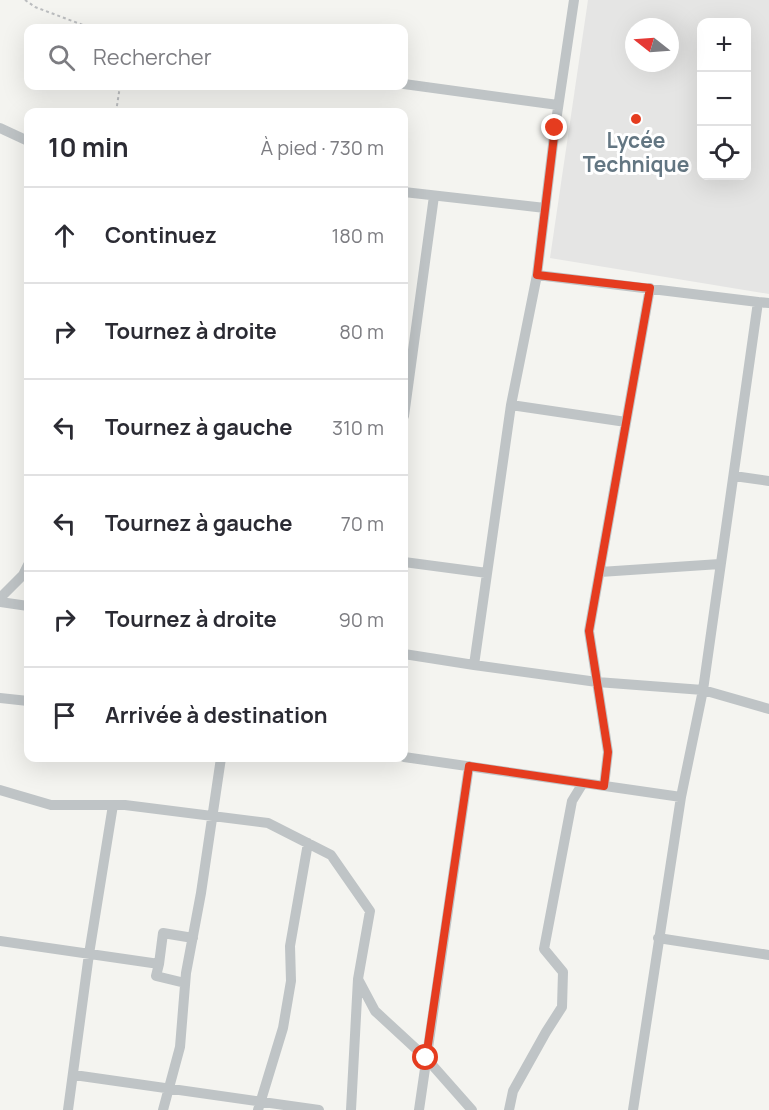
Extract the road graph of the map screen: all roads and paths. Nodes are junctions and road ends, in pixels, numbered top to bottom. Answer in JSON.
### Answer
{"nodes":[{"id":1,"x":25,"y":0,"type":"edge"},
{"id":2,"x":573,"y":0,"type":"edge"},
{"id":3,"x":80,"y":24,"type":"edge"},
{"id":4,"x":408,"y":85,"type":"edge"},
{"id":5,"x":119,"y":90,"type":"edge"},
{"id":6,"x":558,"y":105,"type":"junction"},
{"id":7,"x":117,"y":108,"type":"edge"},
{"id":8,"x":1,"y":130,"type":"edge"},
{"id":9,"x":24,"y":133,"type":"edge"},
{"id":10,"x":24,"y":139,"type":"edge"},
{"id":11,"x":408,"y":193,"type":"edge"},
{"id":12,"x":434,"y":196,"type":"junction"},
{"id":13,"x":545,"y":208,"type":"junction"},
{"id":14,"x":537,"y":275,"type":"junction"},
{"id":15,"x":650,"y":288,"type":"junction"},
{"id":16,"x":764,"y":302,"type":"edge"},
{"id":17,"x":408,"y":387,"type":"edge"},
{"id":18,"x":511,"y":405,"type":"junction"},
{"id":19,"x":626,"y":422,"type":"junction"},
{"id":20,"x":734,"y":476,"type":"junction"},
{"id":21,"x":769,"y":481,"type":"edge"},
{"id":22,"x":408,"y":563,"type":"edge"},
{"id":23,"x":720,"y":564,"type":"junction"},
{"id":24,"x":600,"y":572,"type":"junction"},
{"id":25,"x":24,"y":573,"type":"edge"},
{"id":26,"x":487,"y":573,"type":"junction"},
{"id":27,"x":0,"y":598,"type":"edge"},
{"id":28,"x":0,"y":602,"type":"edge"},
{"id":29,"x":24,"y":605,"type":"edge"},
{"id":30,"x":408,"y":655,"type":"edge"},
{"id":31,"x":474,"y":665,"type":"junction"},
{"id":32,"x":597,"y":682,"type":"junction"},
{"id":33,"x":703,"y":690,"type":"junction"},
{"id":34,"x":0,"y":698,"type":"edge"},
{"id":35,"x":24,"y":701,"type":"edge"},
{"id":36,"x":769,"y":709,"type":"edge"},
{"id":37,"x":408,"y":757,"type":"edge"},
{"id":38,"x":220,"y":762,"type":"edge"},
{"id":39,"x":469,"y":766,"type":"junction"},
{"id":40,"x":583,"y":783,"type":"junction"},
{"id":41,"x":604,"y":786,"type":"junction"},
{"id":42,"x":0,"y":790,"type":"edge"},
{"id":43,"x":681,"y":797,"type":"junction"},
{"id":44,"x":113,"y":805,"type":"junction"},
{"id":45,"x":213,"y":816,"type":"junction"},
{"id":46,"x":308,"y":843,"type":"junction"},
{"id":47,"x":193,"y":938,"type":"junction"},
{"id":48,"x":658,"y":938,"type":"junction"},
{"id":49,"x":0,"y":941,"type":"edge"},
{"id":50,"x":89,"y":954,"type":"junction"},
{"id":51,"x":769,"y":955,"type":"edge"},
{"id":52,"x":159,"y":964,"type":"junction"},
{"id":53,"x":358,"y":979,"type":"junction"},
{"id":54,"x":185,"y":983,"type":"junction"},
{"id":55,"x":426,"y":1058,"type":"junction"},
{"id":56,"x":74,"y":1076,"type":"junction"},
{"id":57,"x":168,"y":1088,"type":"junction"},
{"id":58,"x":260,"y":1106,"type":"edge"},
{"id":59,"x":68,"y":1110,"type":"edge"},
{"id":60,"x":163,"y":1110,"type":"edge"},
{"id":61,"x":319,"y":1110,"type":"edge"},
{"id":62,"x":351,"y":1110,"type":"edge"},
{"id":63,"x":419,"y":1110,"type":"edge"},
{"id":64,"x":472,"y":1110,"type":"edge"},
{"id":65,"x":509,"y":1110,"type":"edge"},
{"id":66,"x":633,"y":1110,"type":"edge"}],
"edges":[{"from":1,"to":3,"type":"path"},
{"from":2,"to":6,"type":"street"},
{"from":4,"to":6,"type":"street"},
{"from":5,"to":7,"type":"path"},
{"from":6,"to":13,"type":"street"},
{"from":8,"to":9,"type":"street"},
{"from":8,"to":10,"type":"street"},
{"from":11,"to":12,"type":"street"},
{"from":12,"to":13,"type":"street"},
{"from":12,"to":17,"type":"street"},
{"from":13,"to":14,"type":"street"},
{"from":14,"to":15,"type":"street"},
{"from":14,"to":18,"type":"street"},
{"from":15,"to":16,"type":"street"},
{"from":15,"to":19,"type":"street"},
{"from":16,"to":20,"type":"street"},
{"from":18,"to":19,"type":"street"},
{"from":18,"to":26,"type":"street"},
{"from":19,"to":24,"type":"street"},
{"from":20,"to":21,"type":"street"},
{"from":20,"to":23,"type":"street"},
{"from":22,"to":26,"type":"street"},
{"from":23,"to":24,"type":"street"},
{"from":23,"to":33,"type":"street"},
{"from":24,"to":32,"type":"street"},
{"from":25,"to":27,"type":"street"},
{"from":26,"to":31,"type":"street"},
{"from":28,"to":29,"type":"street"},
{"from":30,"to":31,"type":"street"},
{"from":31,"to":32,"type":"street"},
{"from":32,"to":33,"type":"street"},
{"from":32,"to":41,"type":"street"},
{"from":33,"to":36,"type":"street"},
{"from":33,"to":43,"type":"street"},
{"from":34,"to":35,"type":"street"},
{"from":37,"to":39,"type":"street"},
{"from":38,"to":45,"type":"street"},
{"from":39,"to":40,"type":"street"},
{"from":39,"to":55,"type":"street"},
{"from":40,"to":41,"type":"street"},
{"from":40,"to":65,"type":"street"},
{"from":41,"to":43,"type":"street"},
{"from":42,"to":44,"type":"street"},
{"from":43,"to":48,"type":"street"},
{"from":44,"to":45,"type":"street"},
{"from":44,"to":50,"type":"street"},
{"from":45,"to":46,"type":"street"},
{"from":45,"to":47,"type":"street"},
{"from":46,"to":53,"type":"street"},
{"from":46,"to":58,"type":"street"},
{"from":47,"to":52,"type":"street"},
{"from":47,"to":54,"type":"street"},
{"from":48,"to":51,"type":"street"},
{"from":48,"to":66,"type":"street"},
{"from":49,"to":50,"type":"street"},
{"from":50,"to":52,"type":"street"},
{"from":50,"to":56,"type":"street"},
{"from":52,"to":54,"type":"street"},
{"from":53,"to":55,"type":"street"},
{"from":53,"to":62,"type":"street"},
{"from":54,"to":57,"type":"street"},
{"from":55,"to":63,"type":"street"},
{"from":55,"to":64,"type":"street"},
{"from":56,"to":57,"type":"street"},
{"from":56,"to":59,"type":"street"},
{"from":57,"to":58,"type":"street"},
{"from":57,"to":60,"type":"street"},
{"from":58,"to":61,"type":"street"}]}
